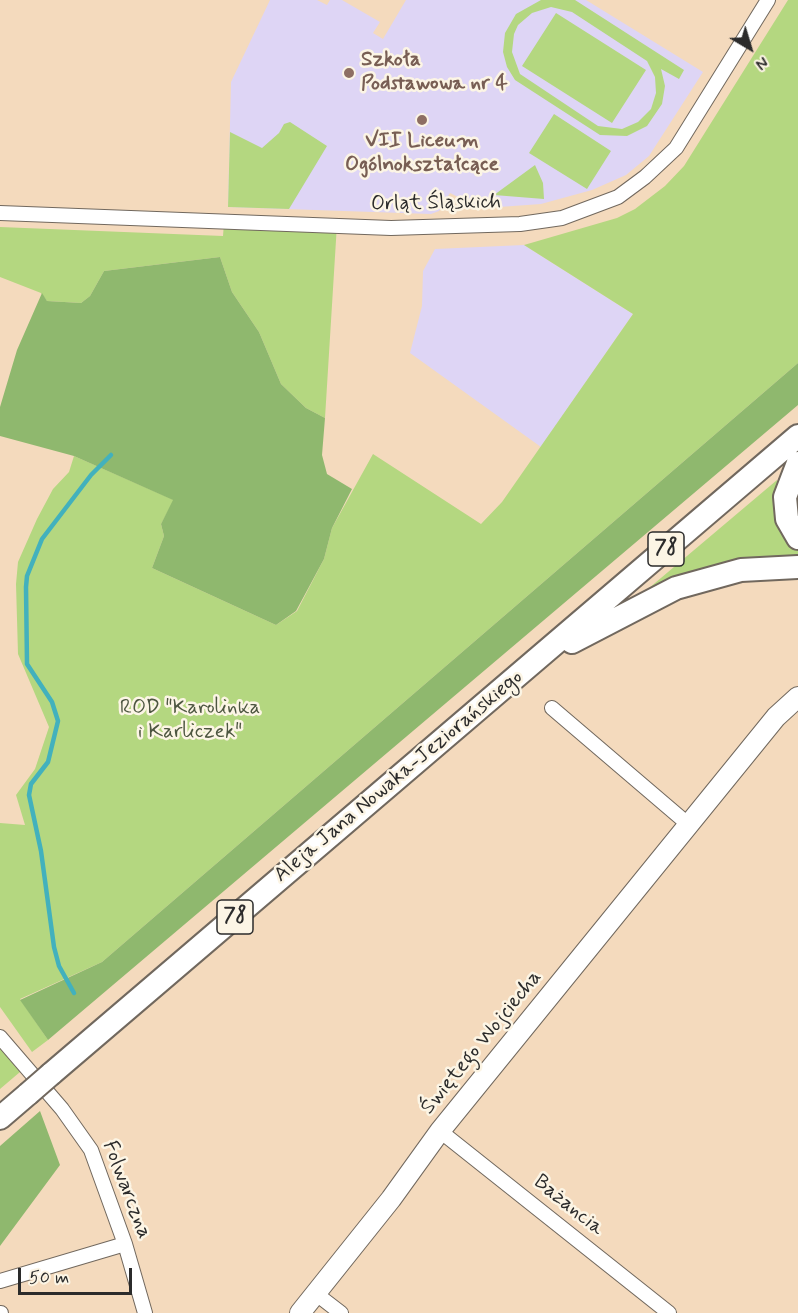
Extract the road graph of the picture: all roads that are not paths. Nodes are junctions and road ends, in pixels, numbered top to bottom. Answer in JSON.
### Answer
{"nodes":[{"id":1,"x":768,"y":0,"type":"edge"},
{"id":2,"x":0,"y":213,"type":"edge"},
{"id":3,"x":798,"y":436,"type":"edge"},
{"id":4,"x":798,"y":463,"type":"edge"},
{"id":5,"x":798,"y":538,"type":"edge"},
{"id":6,"x":798,"y":567,"type":"edge"},
{"id":7,"x":534,"y":663,"type":"junction"},
{"id":8,"x":798,"y":697,"type":"edge"},
{"id":9,"x":552,"y":708,"type":"dead end"},
{"id":10,"x":689,"y":825,"type":"junction"},
{"id":11,"x":0,"y":1037,"type":"edge"},
{"id":12,"x":0,"y":1118,"type":"edge"},
{"id":13,"x":440,"y":1131,"type":"junction"},
{"id":14,"x":125,"y":1244,"type":"junction"},
{"id":15,"x":0,"y":1281,"type":"edge"},
{"id":16,"x":315,"y":1293,"type":"junction"},
{"id":17,"x":145,"y":1313,"type":"edge"},
{"id":18,"x":300,"y":1313,"type":"edge"},
{"id":19,"x":341,"y":1313,"type":"edge"},
{"id":20,"x":669,"y":1313,"type":"edge"}],
"edges":[{"from":1,"to":2,"type":"street","name":"Orląt Śląskich"},
{"from":3,"to":7,"type":"main road","name":"Aleja Jana Nowaka-Jeziorańskiego","number":"78"},
{"from":4,"to":5,"type":"main road"},
{"from":6,"to":7,"type":"main road"},
{"from":7,"to":12,"type":"main road","name":"Aleja Jana Nowaka-Jeziorańskiego","number":"78","bridge":true},
{"from":8,"to":10,"type":"street","name":"Świętego Wojciecha"},
{"from":9,"to":10,"type":"street"},
{"from":10,"to":13,"type":"street","name":"Świętego Wojciecha"},
{"from":11,"to":14,"type":"street","name":"Folwarczna"},
{"from":13,"to":16,"type":"street","name":"Świętego Wojciecha"},
{"from":13,"to":20,"type":"street","name":"Bażancia"},
{"from":14,"to":15,"type":"street"},
{"from":14,"to":17,"type":"street","name":"Folwarczna"},
{"from":16,"to":18,"type":"street","name":"Świętego Wojciecha"},
{"from":16,"to":19,"type":"street"}]}
